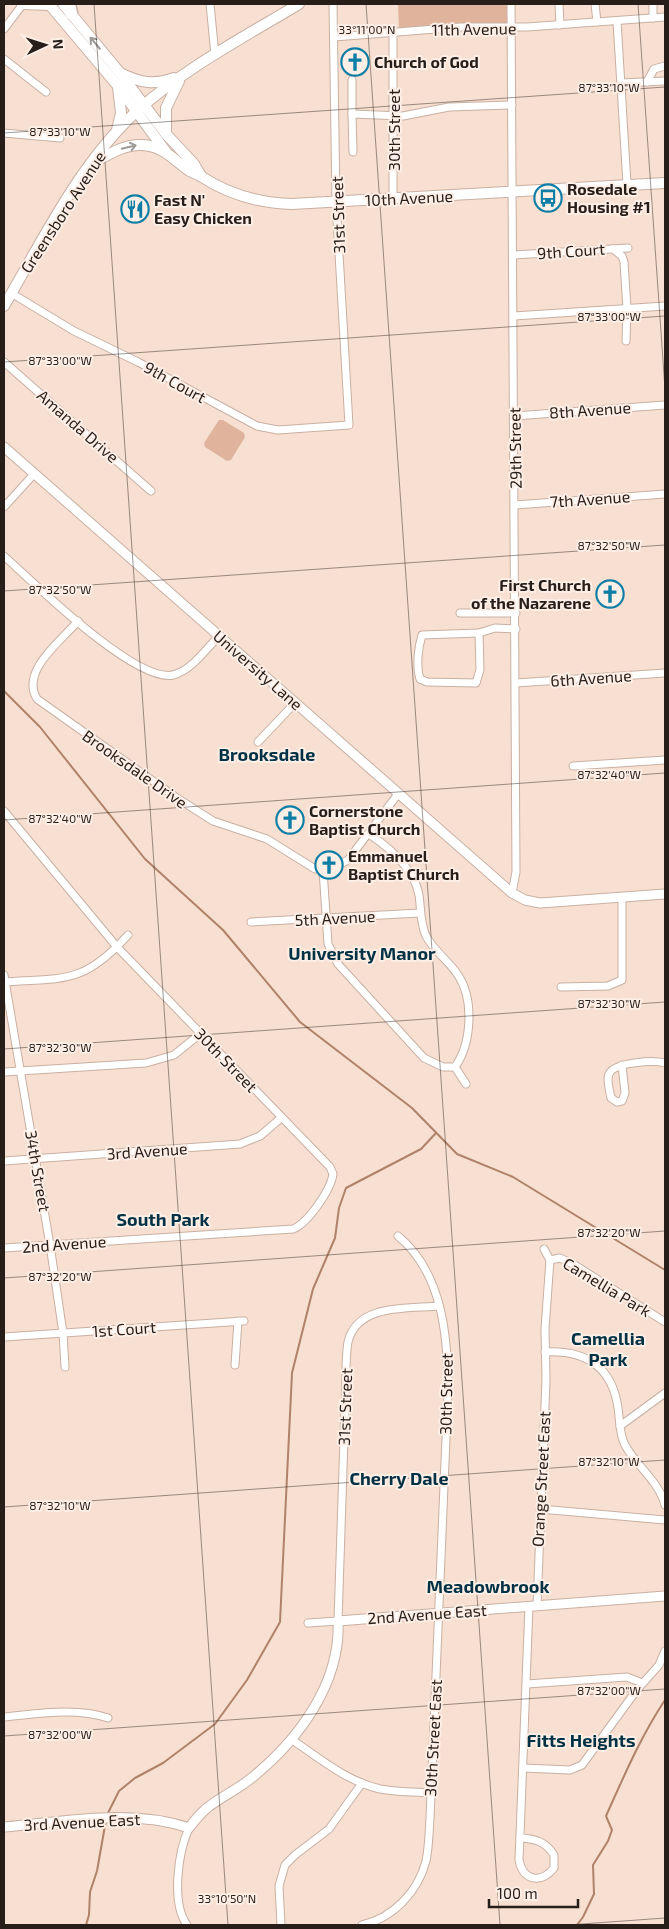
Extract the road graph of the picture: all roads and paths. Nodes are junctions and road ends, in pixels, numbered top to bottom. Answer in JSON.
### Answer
{"nodes":[{"id":1,"x":22,"y":4,"type":"edge"},
{"id":2,"x":49,"y":4,"type":"edge"},
{"id":3,"x":210,"y":4,"type":"edge"},
{"id":4,"x":299,"y":4,"type":"edge"},
{"id":5,"x":333,"y":4,"type":"edge"},
{"id":6,"x":511,"y":4,"type":"edge"},
{"id":7,"x":559,"y":4,"type":"edge"},
{"id":8,"x":595,"y":4,"type":"edge"},
{"id":9,"x":653,"y":4,"type":"edge"},
{"id":10,"x":68,"y":7,"type":"edge"},
{"id":11,"x":665,"y":17,"type":"edge"},
{"id":12,"x":653,"y":18,"type":"junction"},
{"id":13,"x":617,"y":21,"type":"junction"},
{"id":14,"x":597,"y":22,"type":"junction"},
{"id":15,"x":560,"y":25,"type":"junction"},
{"id":16,"x":512,"y":27,"type":"junction"},
{"id":17,"x":4,"y":29,"type":"edge"},
{"id":18,"x":394,"y":32,"type":"junction"},
{"id":19,"x":334,"y":37,"type":"junction"},
{"id":20,"x":215,"y":55,"type":"junction"},
{"id":21,"x":4,"y":59,"type":"edge"},
{"id":22,"x":665,"y":66,"type":"edge"},
{"id":23,"x":120,"y":73,"type":"junction"},
{"id":24,"x":182,"y":75,"type":"junction"},
{"id":25,"x":352,"y":80,"type":"dead end"},
{"id":26,"x":665,"y":81,"type":"edge"},
{"id":27,"x":647,"y":82,"type":"junction"},
{"id":28,"x":621,"y":83,"type":"junction"},
{"id":29,"x":118,"y":86,"type":"junction"},
{"id":30,"x":46,"y":92,"type":"dead end"},
{"id":31,"x":512,"y":105,"type":"junction"},
{"id":32,"x":140,"y":108,"type":"junction"},
{"id":33,"x":352,"y":114,"type":"junction"},
{"id":34,"x":394,"y":116,"type":"junction"},
{"id":35,"x":4,"y":133,"type":"edge"},
{"id":36,"x":115,"y":134,"type":"junction"},
{"id":37,"x":166,"y":134,"type":"junction"},
{"id":38,"x":60,"y":138,"type":"dead end"},
{"id":39,"x":167,"y":152,"type":"junction"},
{"id":40,"x":353,"y":152,"type":"dead end"},
{"id":41,"x":93,"y":163,"type":"junction"},
{"id":42,"x":201,"y":176,"type":"junction"},
{"id":43,"x":665,"y":183,"type":"edge"},
{"id":44,"x":627,"y":184,"type":"junction"},
{"id":45,"x":512,"y":191,"type":"junction"},
{"id":46,"x":393,"y":199,"type":"junction"},
{"id":47,"x":336,"y":202,"type":"junction"},
{"id":48,"x":610,"y":248,"type":"junction"},
{"id":49,"x":628,"y":248,"type":"dead end"},
{"id":50,"x":514,"y":255,"type":"junction"},
{"id":51,"x":8,"y":294,"type":"edge"},
{"id":52,"x":4,"y":306,"type":"edge"},
{"id":53,"x":665,"y":306,"type":"edge"},
{"id":54,"x":627,"y":309,"type":"junction"},
{"id":55,"x":514,"y":316,"type":"junction"},
{"id":56,"x":626,"y":341,"type":"dead end"},
{"id":57,"x":4,"y":362,"type":"edge"},
{"id":58,"x":665,"y":405,"type":"edge"},
{"id":59,"x":514,"y":416,"type":"junction"},
{"id":60,"x":349,"y":425,"type":"joint"},
{"id":61,"x":4,"y":447,"type":"edge"},
{"id":62,"x":35,"y":473,"type":"junction"},
{"id":63,"x":151,"y":491,"type":"dead end"},
{"id":64,"x":665,"y":494,"type":"edge"},
{"id":65,"x":515,"y":505,"type":"junction"},
{"id":66,"x":4,"y":506,"type":"edge"},
{"id":67,"x":4,"y":556,"type":"edge"},
{"id":68,"x":460,"y":613,"type":"dead end"},
{"id":69,"x":516,"y":613,"type":"junction"},
{"id":70,"x":78,"y":621,"type":"junction"},
{"id":71,"x":516,"y":629,"type":"junction"},
{"id":72,"x":479,"y":633,"type":"junction"},
{"id":73,"x":219,"y":636,"type":"junction"},
{"id":74,"x":665,"y":673,"type":"edge"},
{"id":75,"x":516,"y":683,"type":"junction"},
{"id":76,"x":295,"y":703,"type":"junction"},
{"id":77,"x":258,"y":742,"type":"dead end"},
{"id":78,"x":665,"y":760,"type":"edge"},
{"id":79,"x":573,"y":766,"type":"dead end"},
{"id":80,"x":398,"y":794,"type":"junction"},
{"id":81,"x":4,"y":810,"type":"edge"},
{"id":82,"x":368,"y":834,"type":"junction"},
{"id":83,"x":323,"y":870,"type":"junction"},
{"id":84,"x":512,"y":893,"type":"junction"},
{"id":85,"x":665,"y":894,"type":"edge"},
{"id":86,"x":622,"y":898,"type":"junction"},
{"id":87,"x":420,"y":914,"type":"junction"},
{"id":88,"x":325,"y":919,"type":"junction"},
{"id":89,"x":251,"y":922,"type":"dead end"},
{"id":90,"x":128,"y":935,"type":"dead end"},
{"id":91,"x":117,"y":947,"type":"junction"},
{"id":92,"x":4,"y":980,"type":"edge"},
{"id":93,"x":560,"y":987,"type":"dead end"},
{"id":94,"x":200,"y":1034,"type":"junction"},
{"id":95,"x":665,"y":1063,"type":"edge"},
{"id":96,"x":622,"y":1065,"type":"junction"},
{"id":97,"x":455,"y":1067,"type":"junction"},
{"id":98,"x":21,"y":1071,"type":"junction"},
{"id":99,"x":4,"y":1072,"type":"edge"},
{"id":100,"x":466,"y":1084,"type":"dead end"},
{"id":101,"x":281,"y":1118,"type":"junction"},
{"id":102,"x":36,"y":1159,"type":"junction"},
{"id":103,"x":4,"y":1160,"type":"edge"},
{"id":104,"x":333,"y":1174,"type":"joint"},
{"id":105,"x":398,"y":1236,"type":"dead end"},
{"id":106,"x":50,"y":1245,"type":"junction"},
{"id":107,"x":4,"y":1248,"type":"edge"},
{"id":108,"x":544,"y":1249,"type":"dead end"},
{"id":109,"x":550,"y":1260,"type":"junction"},
{"id":110,"x":439,"y":1306,"type":"junction"},
{"id":111,"x":665,"y":1322,"type":"edge"},
{"id":112,"x":63,"y":1333,"type":"junction"},
{"id":113,"x":4,"y":1337,"type":"edge"},
{"id":114,"x":545,"y":1352,"type":"junction"},
{"id":115,"x":235,"y":1365,"type":"dead end"},
{"id":116,"x":65,"y":1367,"type":"dead end"},
{"id":117,"x":665,"y":1393,"type":"edge"},
{"id":118,"x":620,"y":1426,"type":"junction"},
{"id":119,"x":665,"y":1505,"type":"edge"},
{"id":120,"x":540,"y":1509,"type":"junction"},
{"id":121,"x":665,"y":1520,"type":"edge"},
{"id":122,"x":440,"y":1566,"type":"joint"},
{"id":123,"x":665,"y":1596,"type":"edge"},
{"id":124,"x":533,"y":1606,"type":"junction"},
{"id":125,"x":438,"y":1614,"type":"junction"},
{"id":126,"x":338,"y":1621,"type":"junction"},
{"id":127,"x":308,"y":1623,"type":"dead end"},
{"id":128,"x":665,"y":1651,"type":"edge"},
{"id":129,"x":642,"y":1683,"type":"junction"},
{"id":130,"x":527,"y":1684,"type":"junction"},
{"id":131,"x":4,"y":1717,"type":"edge"},
{"id":132,"x":108,"y":1718,"type":"dead end"},
{"id":133,"x":291,"y":1739,"type":"junction"},
{"id":134,"x":523,"y":1768,"type":"junction"},
{"id":135,"x":362,"y":1783,"type":"junction"},
{"id":136,"x":430,"y":1793,"type":"junction"},
{"id":137,"x":4,"y":1827,"type":"edge"},
{"id":138,"x":188,"y":1828,"type":"junction"},
{"id":139,"x":520,"y":1838,"type":"junction"},
{"id":140,"x":188,"y":1925,"type":"edge"},
{"id":141,"x":281,"y":1925,"type":"edge"},
{"id":142,"x":362,"y":1925,"type":"edge"}],
"edges":[{"from":1,"to":2,"type":"main road"},
{"from":1,"to":17,"type":"street"},
{"from":2,"to":29,"type":"main road"},
{"from":3,"to":20,"type":"street"},
{"from":4,"to":20,"type":"main road","name":"Greensboro Avenue"},
{"from":5,"to":19,"type":"street","name":"31st Street"},
{"from":6,"to":16,"type":"street","name":"29th Street"},
{"from":7,"to":15,"type":"street"},
{"from":8,"to":14,"type":"street"},
{"from":9,"to":12,"type":"street"},
{"from":23,"to":10,"type":"main road","one_way":true},
{"from":11,"to":12,"type":"street"},
{"from":12,"to":13,"type":"street"},
{"from":13,"to":14,"type":"street"},
{"from":13,"to":28,"type":"street"},
{"from":14,"to":15,"type":"street","name":"11th Avenue"},
{"from":15,"to":16,"type":"street","name":"11th Avenue"},
{"from":16,"to":18,"type":"street","name":"11th Avenue"},
{"from":16,"to":31,"type":"street","name":"29th Street"},
{"from":18,"to":19,"type":"street","name":"11th Avenue"},
{"from":18,"to":34,"type":"street","name":"30th Street"},
{"from":19,"to":47,"type":"street","name":"31st Street"},
{"from":20,"to":24,"type":"main road","name":"Greensboro Avenue"},
{"from":21,"to":30,"type":"street"},
{"from":22,"to":27,"type":"street"},
{"from":23,"to":24,"type":"main road"},
{"from":23,"to":32,"type":"main road"},
{"from":24,"to":32,"type":"main road","name":"Greensboro Avenue"},
{"from":24,"to":37,"type":"main road"},
{"from":25,"to":33,"type":"street"},
{"from":26,"to":27,"type":"street"},
{"from":27,"to":28,"type":"street"},
{"from":28,"to":44,"type":"street"},
{"from":29,"to":32,"type":"main road"},
{"from":29,"to":36,"type":"main road"},
{"from":31,"to":34,"type":"street"},
{"from":31,"to":45,"type":"street","name":"29th Street"},
{"from":32,"to":36,"type":"main road","name":"Greensboro Avenue"},
{"from":32,"to":37,"type":"main road"},
{"from":32,"to":39,"type":"main road","name":"10th Avenue"},
{"from":33,"to":34,"type":"street"},
{"from":33,"to":40,"type":"street"},
{"from":34,"to":46,"type":"street","name":"30th Street"},
{"from":35,"to":38,"type":"street"},
{"from":36,"to":41,"type":"main road","name":"Greensboro Avenue"},
{"from":37,"to":42,"type":"main road"},
{"from":41,"to":39,"type":"main road","one_way":true},
{"from":39,"to":42,"type":"main road","name":"10th Avenue"},
{"from":41,"to":51,"type":"main road","name":"Greensboro Avenue"},
{"from":42,"to":47,"type":"main road","name":"10th Avenue"},
{"from":43,"to":44,"type":"main road","name":"10th Avenue"},
{"from":44,"to":45,"type":"main road","name":"10th Avenue"},
{"from":45,"to":46,"type":"main road","name":"10th Avenue"},
{"from":45,"to":50,"type":"street","name":"29th Street"},
{"from":46,"to":47,"type":"main road","name":"10th Avenue"},
{"from":47,"to":60,"type":"street","name":"31st Street"},
{"from":48,"to":49,"type":"street","name":"9th Court"},
{"from":48,"to":50,"type":"street","name":"9th Court"},
{"from":48,"to":54,"type":"street"},
{"from":50,"to":55,"type":"street","name":"29th Street"},
{"from":51,"to":52,"type":"main road","name":"Greensboro Avenue"},
{"from":51,"to":60,"type":"street","name":"9th Court"},
{"from":53,"to":54,"type":"street"},
{"from":54,"to":55,"type":"street"},
{"from":54,"to":56,"type":"street"},
{"from":55,"to":59,"type":"street","name":"29th Street"},
{"from":57,"to":63,"type":"street","name":"Amanda Drive"},
{"from":58,"to":59,"type":"street","name":"8th Avenue"},
{"from":59,"to":65,"type":"street","name":"29th Street"},
{"from":61,"to":62,"type":"street","name":"University Lane"},
{"from":62,"to":66,"type":"street"},
{"from":62,"to":73,"type":"street","name":"University Lane"},
{"from":64,"to":65,"type":"street","name":"7th Avenue"},
{"from":65,"to":69,"type":"street","name":"29th Street"},
{"from":67,"to":70,"type":"street"},
{"from":68,"to":69,"type":"street"},
{"from":69,"to":71,"type":"street","name":"29th Street"},
{"from":70,"to":73,"type":"street"},
{"from":70,"to":83,"type":"street","name":"Brooksdale Drive"},
{"from":71,"to":72,"type":"street"},
{"from":71,"to":75,"type":"street","name":"29th Street"},
{"from":72,"to":72,"type":"street"},
{"from":73,"to":76,"type":"street","name":"University Lane"},
{"from":74,"to":75,"type":"street","name":"6th Avenue"},
{"from":75,"to":84,"type":"street","name":"29th Street"},
{"from":76,"to":77,"type":"street"},
{"from":76,"to":80,"type":"street","name":"University Lane"},
{"from":78,"to":79,"type":"street"},
{"from":80,"to":82,"type":"street"},
{"from":80,"to":84,"type":"street","name":"University Lane"},
{"from":81,"to":91,"type":"street","name":"30th Street"},
{"from":82,"to":83,"type":"street"},
{"from":82,"to":87,"type":"street"},
{"from":83,"to":88,"type":"street"},
{"from":84,"to":86,"type":"street"},
{"from":85,"to":86,"type":"street"},
{"from":86,"to":93,"type":"street"},
{"from":87,"to":88,"type":"street","name":"5th Avenue"},
{"from":87,"to":97,"type":"street"},
{"from":88,"to":89,"type":"street","name":"5th Avenue"},
{"from":88,"to":97,"type":"street"},
{"from":90,"to":91,"type":"street"},
{"from":91,"to":92,"type":"street"},
{"from":91,"to":94,"type":"street","name":"30th Street"},
{"from":92,"to":98,"type":"street","name":"34th Street"},
{"from":94,"to":98,"type":"street"},
{"from":94,"to":101,"type":"street","name":"30th Street"},
{"from":95,"to":96,"type":"street"},
{"from":96,"to":96,"type":"street"},
{"from":97,"to":100,"type":"street"},
{"from":98,"to":99,"type":"street"},
{"from":98,"to":102,"type":"street","name":"34th Street"},
{"from":101,"to":102,"type":"street","name":"3rd Avenue"},
{"from":101,"to":104,"type":"street","name":"30th Street"},
{"from":102,"to":103,"type":"street","name":"3rd Avenue"},
{"from":102,"to":106,"type":"street","name":"34th Street"},
{"from":104,"to":106,"type":"street","name":"2nd Avenue"},
{"from":105,"to":110,"type":"street","name":"30th Street"},
{"from":106,"to":107,"type":"street","name":"2nd Avenue"},
{"from":106,"to":112,"type":"street","name":"34th Street"},
{"from":108,"to":109,"type":"street"},
{"from":109,"to":111,"type":"street","name":"Camellia Park"},
{"from":109,"to":114,"type":"street","name":"Camellia Park"},
{"from":110,"to":122,"type":"street","name":"30th Street"},
{"from":110,"to":126,"type":"street","name":"31st Street"},
{"from":112,"to":113,"type":"street","name":"1st Court"},
{"from":112,"to":115,"type":"street","name":"1st Court"},
{"from":112,"to":116,"type":"street","name":"34th Street"},
{"from":114,"to":118,"type":"street"},
{"from":114,"to":120,"type":"street","name":"Orange Street East"},
{"from":117,"to":118,"type":"street"},
{"from":118,"to":119,"type":"street"},
{"from":120,"to":121,"type":"street"},
{"from":120,"to":124,"type":"street","name":"Orange Street East"},
{"from":122,"to":125,"type":"street","name":"30th Street East"},
{"from":123,"to":124,"type":"street","name":"2nd Avenue East"},
{"from":124,"to":125,"type":"street","name":"2nd Avenue East"},
{"from":124,"to":130,"type":"street","name":"Orange Street East"},
{"from":125,"to":126,"type":"street","name":"2nd Avenue East"},
{"from":125,"to":136,"type":"street","name":"30th Street East"},
{"from":126,"to":127,"type":"street","name":"2nd Avenue East"},
{"from":126,"to":133,"type":"street"},
{"from":128,"to":129,"type":"street"},
{"from":129,"to":130,"type":"street"},
{"from":129,"to":134,"type":"street"},
{"from":130,"to":134,"type":"street","name":"Orange Street East"},
{"from":131,"to":132,"type":"street"},
{"from":133,"to":135,"type":"street"},
{"from":133,"to":138,"type":"street"},
{"from":134,"to":139,"type":"street","name":"Orange Street East"},
{"from":135,"to":136,"type":"street"},
{"from":135,"to":141,"type":"street"},
{"from":136,"to":142,"type":"street","name":"30th Street East"},
{"from":137,"to":138,"type":"street","name":"3rd Avenue East"},
{"from":138,"to":140,"type":"street"},
{"from":139,"to":139,"type":"street","name":"Orange Street East"}]}
